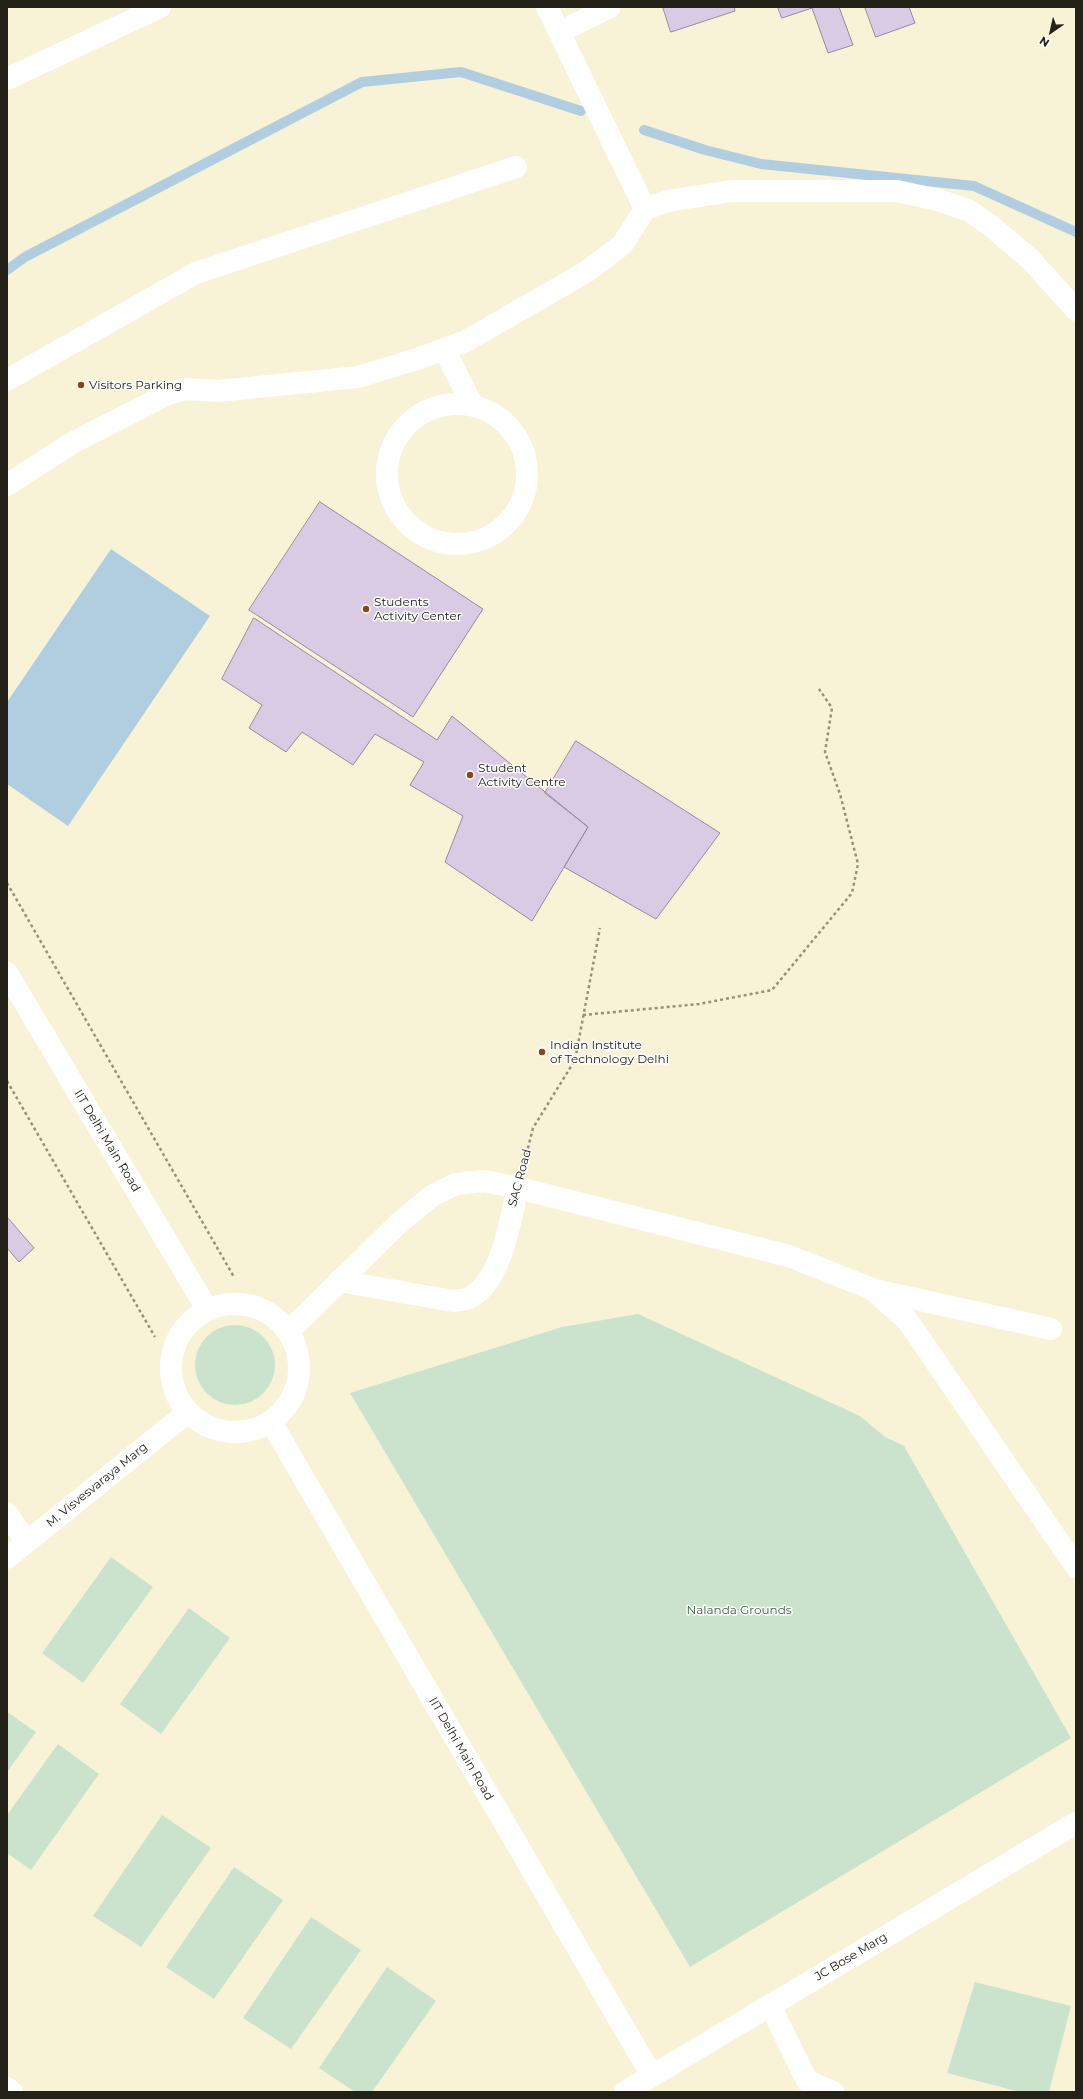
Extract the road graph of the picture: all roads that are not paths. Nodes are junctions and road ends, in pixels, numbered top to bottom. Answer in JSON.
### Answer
{"nodes":[{"id":1,"x":160,"y":7,"type":"edge"},
{"id":2,"x":547,"y":7,"type":"edge"},
{"id":3,"x":610,"y":7,"type":"edge"},
{"id":4,"x":560,"y":32,"type":"junction"},
{"id":5,"x":7,"y":79,"type":"edge"},
{"id":6,"x":516,"y":167,"type":"dead end"},
{"id":7,"x":646,"y":209,"type":"junction"},
{"id":8,"x":1076,"y":310,"type":"edge"},
{"id":9,"x":444,"y":349,"type":"junction"},
{"id":10,"x":7,"y":380,"type":"edge"},
{"id":11,"x":472,"y":404,"type":"junction"},
{"id":12,"x":7,"y":484,"type":"edge"},
{"id":13,"x":7,"y":973,"type":"edge"},
{"id":14,"x":518,"y":1188,"type":"junction"},
{"id":15,"x":339,"y":1281,"type":"junction"},
{"id":16,"x":872,"y":1289,"type":"junction"},
{"id":17,"x":207,"y":1309,"type":"junction"},
{"id":18,"x":1051,"y":1329,"type":"dead end"},
{"id":19,"x":289,"y":1331,"type":"junction"},
{"id":20,"x":188,"y":1412,"type":"junction"},
{"id":21,"x":271,"y":1422,"type":"junction"},
{"id":22,"x":7,"y":1514,"type":"edge"},
{"id":23,"x":27,"y":1542,"type":"junction"},
{"id":24,"x":7,"y":1558,"type":"edge"},
{"id":25,"x":1076,"y":1567,"type":"edge"},
{"id":26,"x":1076,"y":1823,"type":"edge"},
{"id":27,"x":770,"y":2005,"type":"junction"},
{"id":28,"x":652,"y":2076,"type":"junction"},
{"id":29,"x":7,"y":2088,"type":"edge"},
{"id":30,"x":12,"y":2092,"type":"edge"},
{"id":31,"x":625,"y":2092,"type":"edge"},
{"id":32,"x":833,"y":2092,"type":"edge"}],
"edges":[{"from":1,"to":5,"type":"street"},
{"from":2,"to":4,"type":"street"},
{"from":3,"to":4,"type":"street"},
{"from":4,"to":7,"type":"street"},
{"from":6,"to":10,"type":"street"},
{"from":7,"to":8,"type":"street"},
{"from":7,"to":9,"type":"street"},
{"from":9,"to":11,"type":"street"},
{"from":9,"to":12,"type":"street"},
{"from":11,"to":11,"type":"street"},
{"from":13,"to":17,"type":"street","name":"IIT Delhi Main Road"},
{"from":14,"to":15,"type":"street"},
{"from":14,"to":15,"type":"street","name":"SAC Road"},
{"from":14,"to":16,"type":"street"},
{"from":15,"to":19,"type":"street"},
{"from":16,"to":18,"type":"street"},
{"from":16,"to":25,"type":"street"},
{"from":17,"to":19,"type":"street"},
{"from":17,"to":20,"type":"street"},
{"from":19,"to":21,"type":"street"},
{"from":20,"to":21,"type":"street"},
{"from":20,"to":23,"type":"street","name":"M. Visvesvaraya Marg"},
{"from":21,"to":28,"type":"street","name":"IIT Delhi Main Road"},
{"from":22,"to":23,"type":"street"},
{"from":23,"to":24,"type":"street","name":"M. Visvesvaraya Marg"},
{"from":26,"to":27,"type":"street","name":"JC Bose Marg"},
{"from":27,"to":28,"type":"street","name":"JC Bose Marg"},
{"from":27,"to":32,"type":"street"},
{"from":28,"to":31,"type":"street","name":"JC Bose Marg"},
{"from":29,"to":30,"type":"street"}]}
